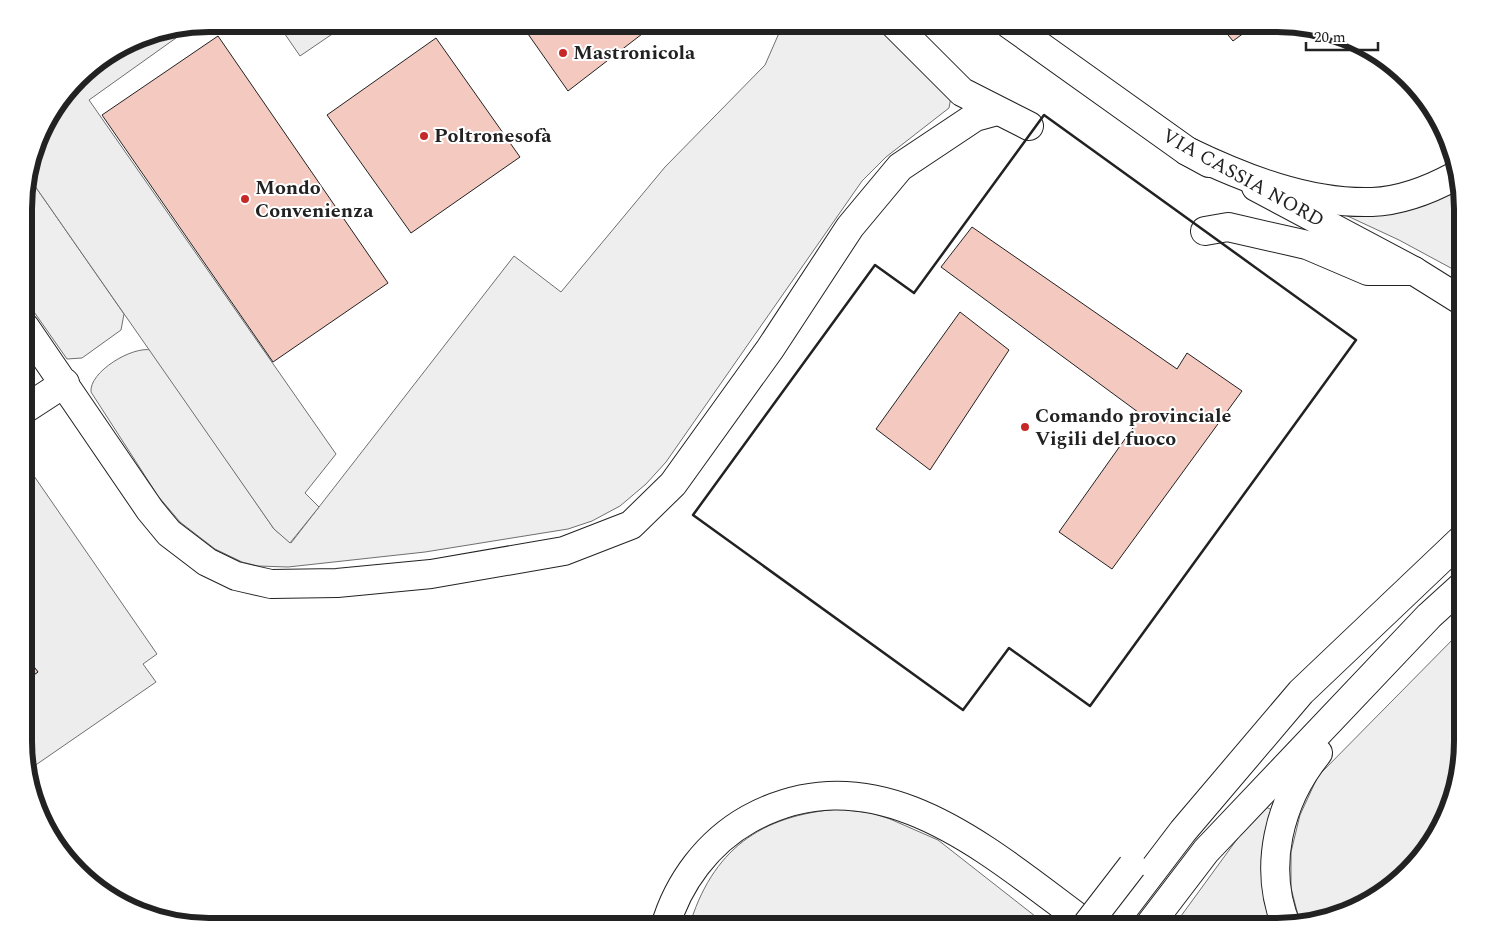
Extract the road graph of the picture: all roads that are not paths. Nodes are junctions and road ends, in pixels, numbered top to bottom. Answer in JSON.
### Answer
{"nodes":[{"id":1,"x":902,"y":32,"type":"edge"},
{"id":2,"x":1020,"y":32,"type":"edge"},
{"id":3,"x":997,"y":111,"type":"junction"},
{"id":4,"x":1029,"y":126,"type":"dead end"},
{"id":5,"x":1187,"y":151,"type":"junction"},
{"id":6,"x":1450,"y":178,"type":"edge"},
{"id":7,"x":1205,"y":231,"type":"dead end"},
{"id":8,"x":1414,"y":271,"type":"junction"},
{"id":9,"x":1453,"y":295,"type":"edge"},
{"id":10,"x":32,"y":337,"type":"edge"},
{"id":11,"x":65,"y":382,"type":"junction"},
{"id":12,"x":32,"y":404,"type":"edge"},
{"id":13,"x":1454,"y":547,"type":"edge"},
{"id":14,"x":1454,"y":594,"type":"edge"},
{"id":15,"x":1429,"y":616,"type":"junction"},
{"id":16,"x":1140,"y":871,"type":"junction"},
{"id":17,"x":667,"y":918,"type":"edge"},
{"id":18,"x":1078,"y":918,"type":"edge"},
{"id":19,"x":1094,"y":918,"type":"edge"},
{"id":20,"x":1115,"y":918,"type":"edge"},
{"id":21,"x":1154,"y":918,"type":"edge"},
{"id":22,"x":1284,"y":918,"type":"edge"}],
"edges":[{"from":1,"to":3,"type":"main road"},
{"from":2,"to":5,"type":"main road","name":"VIA CASSIA NORD"},
{"from":3,"to":4,"type":"main road"},
{"from":3,"to":11,"type":"main road"},
{"from":5,"to":6,"type":"main road"},
{"from":5,"to":8,"type":"main road","name":"VIA CASSIA NORD"},
{"from":7,"to":8,"type":"main road"},
{"from":8,"to":9,"type":"main road","name":"VIA CASSIA NORD"},
{"from":10,"to":11,"type":"main road"},
{"from":11,"to":12,"type":"main road"},
{"from":13,"to":16,"type":"main road"},
{"from":14,"to":15,"type":"main road"},
{"from":15,"to":21,"type":"main road"},
{"from":15,"to":22,"type":"main road"},
{"from":16,"to":19,"type":"main road","bridge":true},
{"from":16,"to":20,"type":"main road"},
{"from":17,"to":18,"type":"main road"}]}
